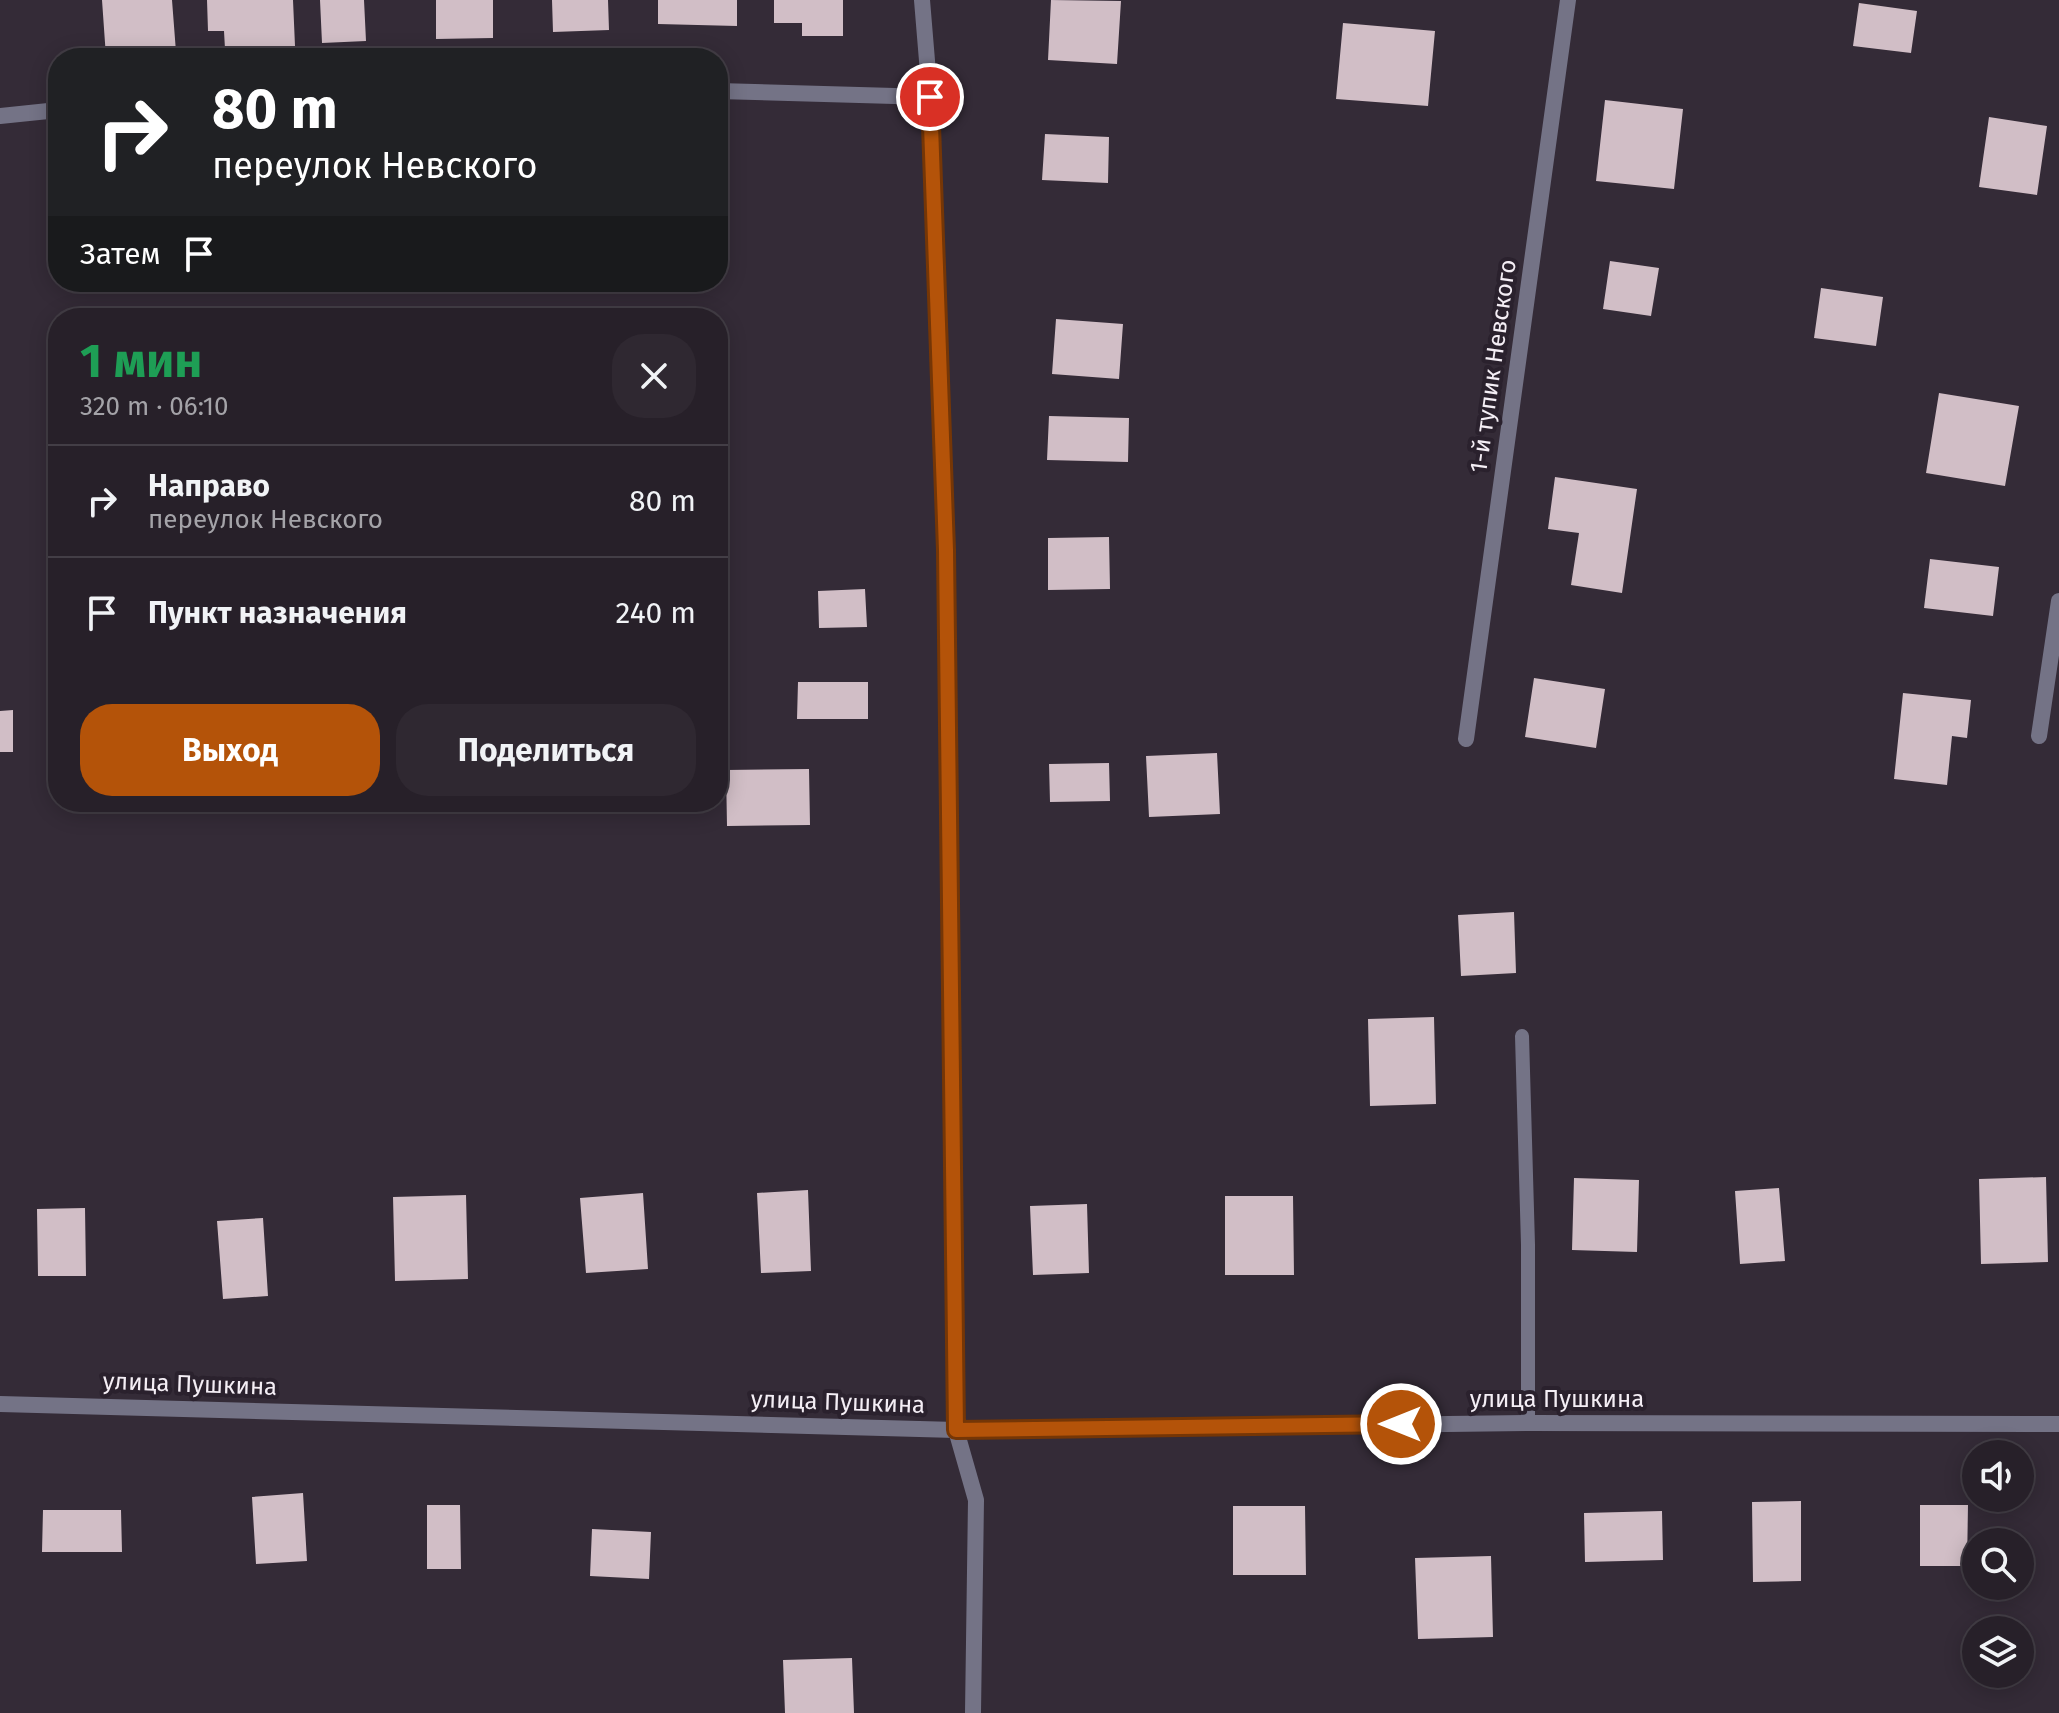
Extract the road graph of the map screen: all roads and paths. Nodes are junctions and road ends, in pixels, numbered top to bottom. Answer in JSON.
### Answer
{"nodes":[{"id":1,"x":922,"y":0,"type":"edge"},
{"id":2,"x":1568,"y":0,"type":"edge"},
{"id":3,"x":728,"y":91,"type":"edge"},
{"id":4,"x":930,"y":97,"type":"junction"},
{"id":5,"x":48,"y":111,"type":"edge"},
{"id":6,"x":0,"y":116,"type":"edge"},
{"id":7,"x":2059,"y":601,"type":"edge"},
{"id":8,"x":2039,"y":736,"type":"dead end"},
{"id":9,"x":1466,"y":739,"type":"dead end"},
{"id":10,"x":1522,"y":1036,"type":"dead end"},
{"id":11,"x":0,"y":1404,"type":"edge"},
{"id":12,"x":1528,"y":1423,"type":"junction"},
{"id":13,"x":2059,"y":1424,"type":"edge"},
{"id":14,"x":956,"y":1430,"type":"junction"},
{"id":15,"x":973,"y":1713,"type":"edge"}],
"edges":[{"from":1,"to":4,"type":"street"},
{"from":2,"to":9,"type":"street","name":"1-й тупик Невского"},
{"from":3,"to":4,"type":"street"},
{"from":4,"to":14,"type":"street"},
{"from":5,"to":6,"type":"street"},
{"from":7,"to":8,"type":"street"},
{"from":10,"to":12,"type":"lane"},
{"from":11,"to":14,"type":"street","name":"улица Пушкина"},
{"from":12,"to":13,"type":"street","name":"улица Пушкина"},
{"from":12,"to":14,"type":"street","name":"улица Пушкина"},
{"from":14,"to":15,"type":"street"}]}
